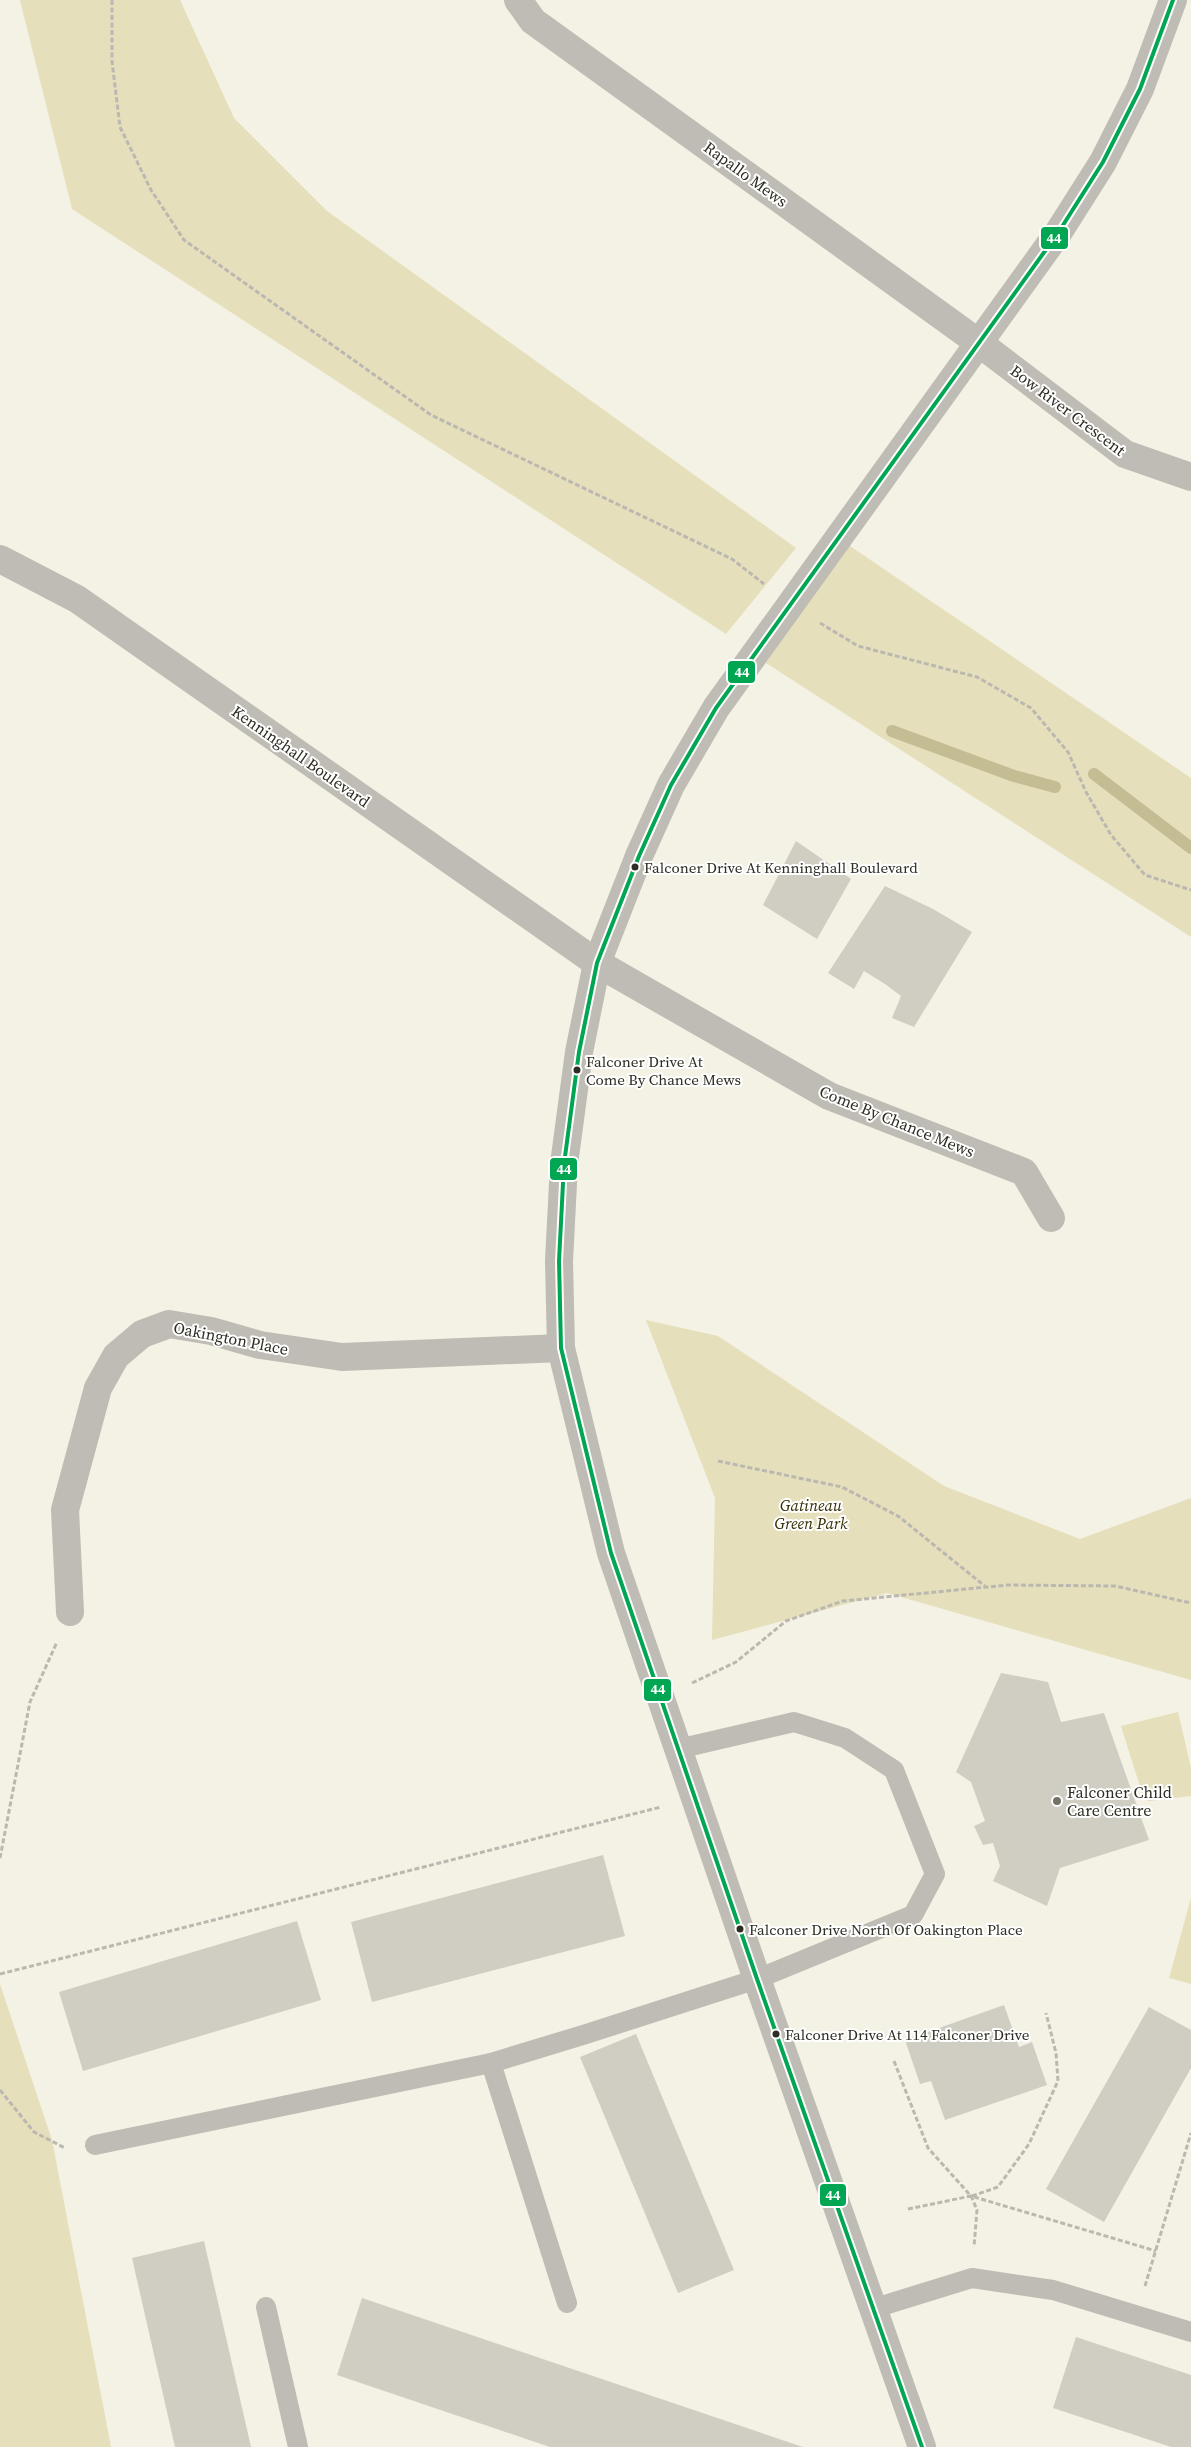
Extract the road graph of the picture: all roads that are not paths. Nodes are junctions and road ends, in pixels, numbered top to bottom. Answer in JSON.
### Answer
{"nodes":[{"id":1,"x":518,"y":0,"type":"edge"},
{"id":2,"x":1173,"y":0,"type":"edge"},
{"id":3,"x":979,"y":343,"type":"junction"},
{"id":4,"x":1191,"y":477,"type":"edge"},
{"id":5,"x":0,"y":559,"type":"edge"},
{"id":6,"x":596,"y":963,"type":"junction"},
{"id":7,"x":1051,"y":1218,"type":"dead end"},
{"id":8,"x":561,"y":1348,"type":"junction"},
{"id":9,"x":70,"y":1612,"type":"road end"},
{"id":10,"x":678,"y":1749,"type":"junction"},
{"id":11,"x":757,"y":1979,"type":"junction"},
{"id":12,"x":491,"y":2063,"type":"junction"},
{"id":13,"x":95,"y":2146,"type":"road end"},
{"id":14,"x":567,"y":2303,"type":"dead end"},
{"id":15,"x":266,"y":2307,"type":"dead end"},
{"id":16,"x":875,"y":2308,"type":"junction"},
{"id":17,"x":1191,"y":2332,"type":"edge"},
{"id":18,"x":298,"y":2447,"type":"edge"},
{"id":19,"x":922,"y":2447,"type":"edge"}],
"edges":[{"from":1,"to":3,"type":"street","name":"Rapallo Mews"},
{"from":2,"to":3,"type":"street"},
{"from":3,"to":4,"type":"street","name":"Bow River Crescent"},
{"from":3,"to":6,"type":"street"},
{"from":5,"to":6,"type":"street","name":"Kenninghall Boulevard"},
{"from":6,"to":7,"type":"street","name":"Come By Chance Mews"},
{"from":6,"to":8,"type":"street"},
{"from":8,"to":9,"type":"street","name":"Oakington Place"},
{"from":8,"to":10,"type":"street"},
{"from":10,"to":11,"type":"street"},
{"from":10,"to":11,"type":"lane"},
{"from":11,"to":12,"type":"lane"},
{"from":11,"to":16,"type":"street"},
{"from":12,"to":13,"type":"lane"},
{"from":12,"to":14,"type":"lane"},
{"from":15,"to":18,"type":"lane"},
{"from":16,"to":17,"type":"lane"},
{"from":16,"to":19,"type":"street"}]}
